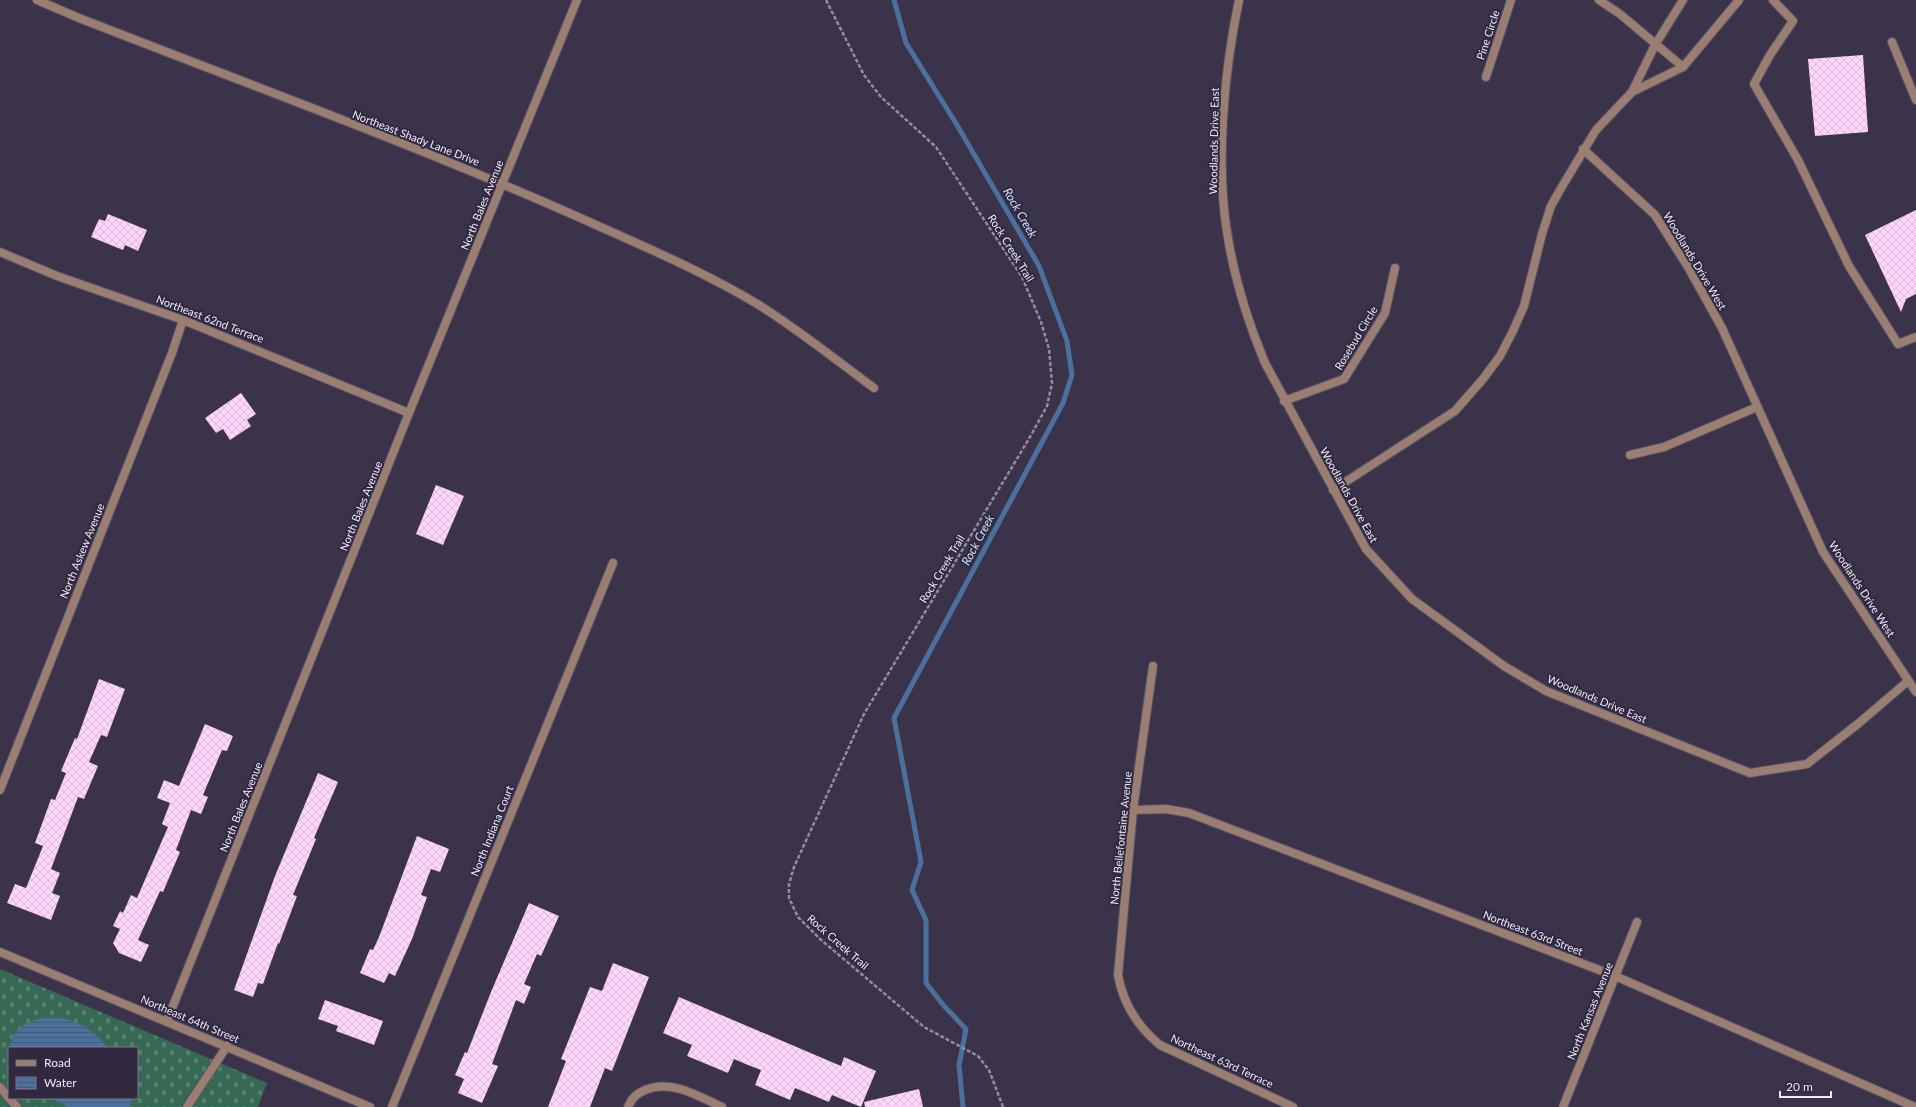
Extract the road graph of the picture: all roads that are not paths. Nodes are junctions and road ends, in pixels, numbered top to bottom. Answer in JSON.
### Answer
{"nodes":[{"id":1,"x":37,"y":0,"type":"edge"},
{"id":2,"x":577,"y":0,"type":"edge"},
{"id":3,"x":1239,"y":0,"type":"edge"},
{"id":4,"x":1511,"y":0,"type":"edge"},
{"id":5,"x":1599,"y":0,"type":"edge"},
{"id":6,"x":1683,"y":0,"type":"edge"},
{"id":7,"x":1739,"y":0,"type":"edge"},
{"id":8,"x":1773,"y":0,"type":"edge"},
{"id":9,"x":55,"y":4,"type":"edge"},
{"id":10,"x":1892,"y":42,"type":"dead end"},
{"id":11,"x":1655,"y":45,"type":"junction"},
{"id":12,"x":1683,"y":67,"type":"junction"},
{"id":13,"x":1486,"y":77,"type":"dead end"},
{"id":14,"x":1632,"y":92,"type":"junction"},
{"id":15,"x":1916,"y":100,"type":"edge"},
{"id":16,"x":1583,"y":149,"type":"junction"},
{"id":17,"x":503,"y":184,"type":"junction"},
{"id":18,"x":0,"y":252,"type":"edge"},
{"id":19,"x":1395,"y":268,"type":"dead end"},
{"id":20,"x":183,"y":320,"type":"junction"},
{"id":21,"x":1916,"y":337,"type":"edge"},
{"id":22,"x":874,"y":388,"type":"dead end"},
{"id":23,"x":1284,"y":401,"type":"junction"},
{"id":24,"x":1758,"y":407,"type":"junction"},
{"id":25,"x":410,"y":413,"type":"junction"},
{"id":26,"x":1630,"y":455,"type":"dead end"},
{"id":27,"x":1333,"y":490,"type":"junction"},
{"id":28,"x":613,"y":562,"type":"dead end"},
{"id":29,"x":1153,"y":666,"type":"dead end"},
{"id":30,"x":1908,"y":681,"type":"junction"},
{"id":31,"x":1916,"y":692,"type":"edge"},
{"id":32,"x":0,"y":790,"type":"edge"},
{"id":33,"x":1133,"y":810,"type":"junction"},
{"id":34,"x":1637,"y":922,"type":"dead end"},
{"id":35,"x":1,"y":954,"type":"edge"},
{"id":36,"x":1615,"y":976,"type":"junction"},
{"id":37,"x":1130,"y":1011,"type":"joint"},
{"id":38,"x":167,"y":1021,"type":"junction"},
{"id":39,"x":227,"y":1046,"type":"junction"},
{"id":40,"x":0,"y":1087,"type":"edge"},
{"id":41,"x":8,"y":1097,"type":"edge"},
{"id":42,"x":10,"y":1099,"type":"edge"},
{"id":43,"x":17,"y":1107,"type":"edge"},
{"id":44,"x":187,"y":1107,"type":"edge"},
{"id":45,"x":370,"y":1107,"type":"edge"},
{"id":46,"x":392,"y":1107,"type":"edge"},
{"id":47,"x":628,"y":1107,"type":"edge"},
{"id":48,"x":722,"y":1107,"type":"edge"},
{"id":49,"x":1293,"y":1107,"type":"edge"},
{"id":50,"x":1563,"y":1107,"type":"edge"},
{"id":51,"x":1916,"y":1107,"type":"edge"}],
"edges":[{"from":1,"to":9,"type":"street","name":"Northeast Shady Lane Drive"},
{"from":2,"to":17,"type":"street","name":"North Bales Avenue"},
{"from":3,"to":23,"type":"street","name":"Woodlands Drive East"},
{"from":4,"to":13,"type":"street","name":"Pine Circle"},
{"from":5,"to":11,"type":"street"},
{"from":6,"to":11,"type":"street"},
{"from":7,"to":12,"type":"street"},
{"from":8,"to":21,"type":"street"},
{"from":9,"to":17,"type":"street","name":"Northeast Shady Lane Drive"},
{"from":10,"to":15,"type":"street"},
{"from":11,"to":12,"type":"street"},
{"from":11,"to":14,"type":"street"},
{"from":12,"to":14,"type":"street"},
{"from":14,"to":16,"type":"street"},
{"from":16,"to":24,"type":"street","name":"Woodlands Drive West"},
{"from":16,"to":27,"type":"street"},
{"from":17,"to":22,"type":"street","name":"Northeast Shady Lane Drive"},
{"from":17,"to":25,"type":"street","name":"North Bales Avenue"},
{"from":18,"to":20,"type":"street","name":"Northeast 62nd Terrace"},
{"from":19,"to":23,"type":"street","name":"Rosebud Circle"},
{"from":20,"to":25,"type":"street","name":"Northeast 62nd Terrace"},
{"from":20,"to":32,"type":"street","name":"North Askew Avenue"},
{"from":23,"to":27,"type":"street","name":"Woodlands Drive East"},
{"from":24,"to":26,"type":"street"},
{"from":24,"to":30,"type":"street","name":"Woodlands Drive West"},
{"from":25,"to":38,"type":"street","name":"North Bales Avenue"},
{"from":27,"to":30,"type":"street","name":"Woodlands Drive East"},
{"from":28,"to":46,"type":"street","name":"North Indiana Court"},
{"from":29,"to":33,"type":"street","name":"North Bellefontaine Avenue"},
{"from":30,"to":31,"type":"street","name":"Woodlands Drive West"},
{"from":33,"to":36,"type":"street","name":"Northeast 63rd Street"},
{"from":33,"to":37,"type":"street","name":"North Bellefontaine Avenue"},
{"from":34,"to":36,"type":"street","name":"North Kansas Avenue"},
{"from":35,"to":38,"type":"street","name":"Northeast 64th Street"},
{"from":36,"to":50,"type":"street","name":"North Kansas Avenue"},
{"from":36,"to":51,"type":"street","name":"Northeast 63rd Street"},
{"from":37,"to":49,"type":"street","name":"Northeast 63rd Terrace"},
{"from":38,"to":39,"type":"street","name":"Northeast 64th Street"},
{"from":39,"to":44,"type":"street"},
{"from":39,"to":45,"type":"street","name":"Northeast 64th Street"},
{"from":40,"to":41,"type":"street"},
{"from":42,"to":43,"type":"street"},
{"from":47,"to":48,"type":"street"}]}
